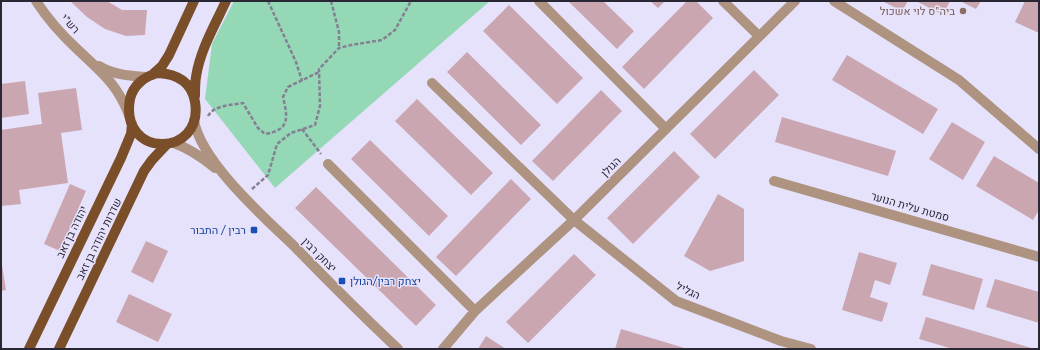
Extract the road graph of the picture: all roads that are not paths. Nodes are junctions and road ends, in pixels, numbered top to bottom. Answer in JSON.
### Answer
{"nodes":[{"id":1,"x":36,"y":1,"type":"edge"},
{"id":2,"x":194,"y":1,"type":"edge"},
{"id":3,"x":226,"y":1,"type":"edge"},
{"id":4,"x":539,"y":1,"type":"edge"},
{"id":5,"x":723,"y":1,"type":"edge"},
{"id":6,"x":795,"y":1,"type":"edge"},
{"id":7,"x":834,"y":1,"type":"edge"},
{"id":8,"x":759,"y":36,"type":"junction"},
{"id":9,"x":90,"y":61,"type":"junction"},
{"id":10,"x":150,"y":76,"type":"junction"},
{"id":11,"x":432,"y":83,"type":"dead end"},
{"id":12,"x":195,"y":100,"type":"junction"},
{"id":13,"x":130,"y":120,"type":"junction"},
{"id":14,"x":194,"y":121,"type":"junction"},
{"id":15,"x":666,"y":130,"type":"junction"},
{"id":16,"x":171,"y":143,"type":"junction"},
{"id":17,"x":1039,"y":149,"type":"edge"},
{"id":18,"x":328,"y":164,"type":"road end"},
{"id":19,"x":226,"y":176,"type":"junction"},
{"id":20,"x":774,"y":181,"type":"dead end"},
{"id":21,"x":574,"y":220,"type":"junction"},
{"id":22,"x":1039,"y":257,"type":"edge"},
{"id":23,"x":475,"y":311,"type":"junction"},
{"id":24,"x":29,"y":349,"type":"edge"},
{"id":25,"x":59,"y":349,"type":"edge"},
{"id":26,"x":398,"y":349,"type":"edge"},
{"id":27,"x":442,"y":349,"type":"edge"},
{"id":28,"x":811,"y":349,"type":"edge"}],
"edges":[{"from":1,"to":9,"type":"street","name":"רש\"י"},
{"from":2,"to":10,"type":"main road"},
{"from":3,"to":12,"type":"main road"},
{"from":4,"to":15,"type":"street"},
{"from":5,"to":8,"type":"street"},
{"from":6,"to":8,"type":"street","name":"הגולן"},
{"from":7,"to":17,"type":"street"},
{"from":8,"to":15,"type":"street","name":"הגולן"},
{"from":9,"to":10,"type":"street","name":"רש\"י"},
{"from":9,"to":13,"type":"street","name":"רש\"י"},
{"from":10,"to":12,"type":"main road"},
{"from":10,"to":13,"type":"main road"},
{"from":11,"to":21,"type":"street","name":"הגליל"},
{"from":12,"to":14,"type":"main road"},
{"from":13,"to":16,"type":"main road"},
{"from":13,"to":24,"type":"main road","name":"יהודה בן זאב"},
{"from":14,"to":16,"type":"main road"},
{"from":14,"to":19,"type":"street","name":"יצחק רבין"},
{"from":15,"to":21,"type":"street","name":"הגולן"},
{"from":16,"to":19,"type":"street","name":"יצחק רבין"},
{"from":16,"to":25,"type":"main road","name":"שדרות יהודה בן זאב"},
{"from":18,"to":23,"type":"street"},
{"from":19,"to":26,"type":"street","name":"יצחק רבין"},
{"from":20,"to":22,"type":"street","name":"סמטת עלית הנוער"},
{"from":21,"to":23,"type":"street","name":"הגולן"},
{"from":21,"to":28,"type":"street","name":"הגליל"},
{"from":23,"to":27,"type":"street","name":"הגולן"}]}
